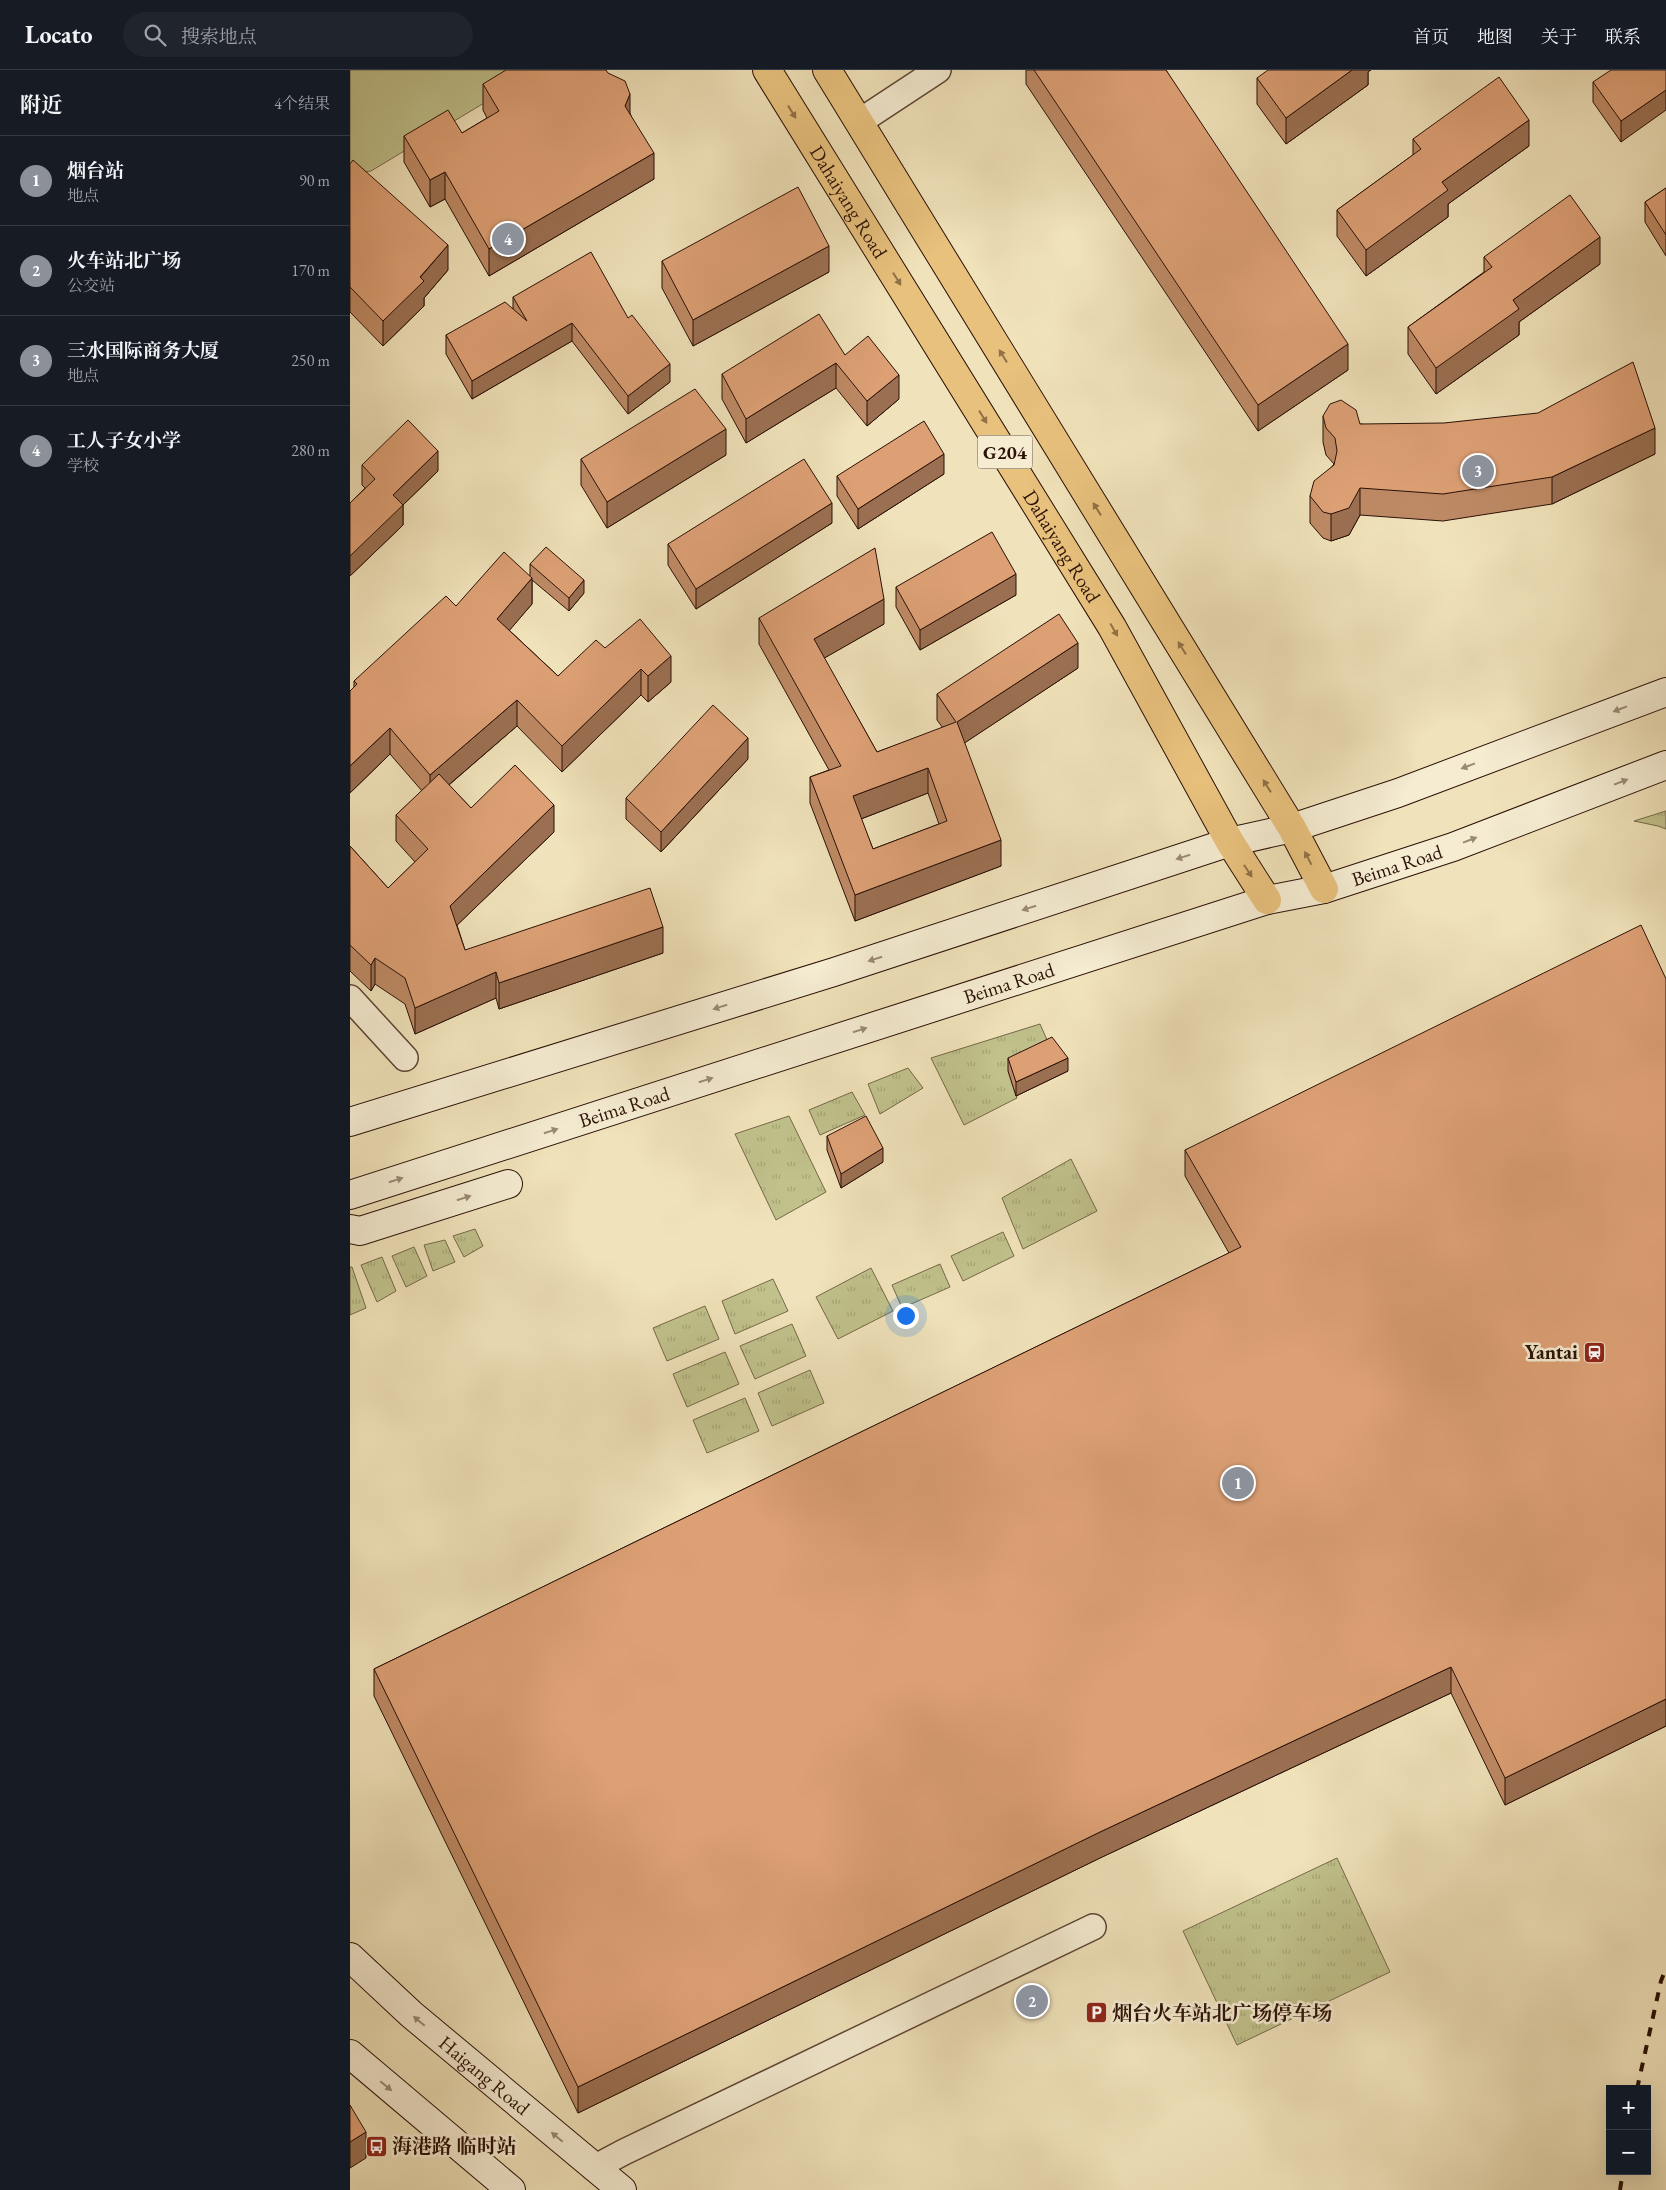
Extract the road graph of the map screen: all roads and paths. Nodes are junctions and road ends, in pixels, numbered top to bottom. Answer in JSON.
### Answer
{"nodes":[{"id":1,"x":767,"y":70,"type":"edge"},
{"id":2,"x":827,"y":70,"type":"edge"},
{"id":3,"x":938,"y":70,"type":"edge"},
{"id":4,"x":859,"y":122,"type":"junction"},
{"id":5,"x":1666,"y":692,"type":"edge"},
{"id":6,"x":1666,"y":765,"type":"edge"},
{"id":7,"x":1292,"y":828,"type":"junction"},
{"id":8,"x":1230,"y":842,"type":"junction"},
{"id":9,"x":1324,"y":889,"type":"junction"},
{"id":10,"x":1267,"y":900,"type":"junction"},
{"id":11,"x":350,"y":998,"type":"edge"},
{"id":12,"x":405,"y":1058,"type":"dead end"},
{"id":13,"x":350,"y":1122,"type":"edge"},
{"id":14,"x":508,"y":1184,"type":"dead end"},
{"id":15,"x":350,"y":1195,"type":"edge"},
{"id":16,"x":350,"y":1229,"type":"edge"},
{"id":17,"x":1093,"y":1927,"type":"dead end"},
{"id":18,"x":350,"y":1957,"type":"edge"},
{"id":19,"x":350,"y":2054,"type":"edge"},
{"id":20,"x":594,"y":2168,"type":"junction"},
{"id":21,"x":511,"y":2190,"type":"edge"},
{"id":22,"x":622,"y":2190,"type":"edge"}],
"edges":[{"from":1,"to":8,"type":"highway","name":"Dahaiyang Road","number":"G204","one_way":true},
{"from":2,"to":4,"type":"highway","number":"G204"},
{"from":3,"to":4,"type":"street"},
{"from":7,"to":4,"type":"highway","number":"G204","one_way":true},
{"from":5,"to":7,"type":"main road","one_way":true},
{"from":9,"to":6,"type":"main road","name":"Beima Road","one_way":true},
{"from":7,"to":8,"type":"main road"},
{"from":9,"to":7,"type":"highway","one_way":true},
{"from":8,"to":10,"type":"highway","name":"Dahaiyang Road","one_way":true},
{"from":8,"to":13,"type":"main road","one_way":true},
{"from":9,"to":10,"type":"main road","name":"Beima Road"},
{"from":15,"to":10,"type":"main road","name":"Beima Road","one_way":true},
{"from":11,"to":12,"type":"street"},
{"from":16,"to":14,"type":"main road","one_way":true},
{"from":17,"to":20,"type":"street"},
{"from":20,"to":18,"type":"main road","name":"Haigang Road","one_way":true},
{"from":19,"to":21,"type":"main road","one_way":true},
{"from":20,"to":22,"type":"main road","name":"Haigang Road"}]}
